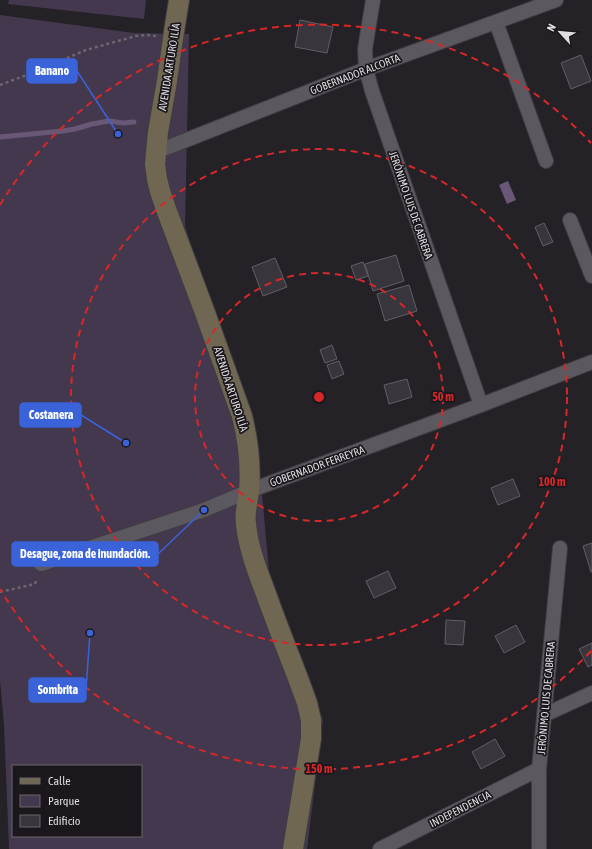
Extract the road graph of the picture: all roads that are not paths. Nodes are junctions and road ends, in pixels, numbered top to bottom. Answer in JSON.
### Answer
{"nodes":[{"id":1,"x":179,"y":0,"type":"edge"},
{"id":2,"x":373,"y":0,"type":"edge"},
{"id":3,"x":556,"y":0,"type":"edge"},
{"id":4,"x":496,"y":22,"type":"junction"},
{"id":5,"x":366,"y":69,"type":"junction"},
{"id":6,"x":156,"y":152,"type":"junction"},
{"id":7,"x":546,"y":161,"type":"dead end"},
{"id":8,"x":570,"y":220,"type":"dead end"},
{"id":9,"x":592,"y":276,"type":"edge"},
{"id":10,"x":592,"y":362,"type":"edge"},
{"id":11,"x":481,"y":405,"type":"junction"},
{"id":12,"x":249,"y":491,"type":"junction"},
{"id":13,"x":560,"y":548,"type":"dead end"},
{"id":14,"x":41,"y":564,"type":"road end"},
{"id":15,"x":592,"y":693,"type":"edge"},
{"id":16,"x":544,"y":715,"type":"junction"},
{"id":17,"x":540,"y":769,"type":"junction"},
{"id":18,"x":293,"y":849,"type":"edge"},
{"id":19,"x":380,"y":849,"type":"edge"},
{"id":20,"x":539,"y":849,"type":"edge"}],
"edges":[{"from":1,"to":6,"type":"main road","name":"AVENIDA ARTURO ILÍA"},
{"from":2,"to":5,"type":"street","name":"JERÓNIMO LUIS DE CABRERA"},
{"from":3,"to":4,"type":"street","name":"GOBERNADOR ALCORTA"},
{"from":4,"to":5,"type":"street","name":"GOBERNADOR ALCORTA"},
{"from":4,"to":7,"type":"street"},
{"from":5,"to":6,"type":"street","name":"GOBERNADOR ALCORTA"},
{"from":5,"to":11,"type":"street","name":"JERÓNIMO LUIS DE CABRERA"},
{"from":6,"to":12,"type":"main road","name":"AVENIDA ARTURO ILÍA"},
{"from":8,"to":9,"type":"street"},
{"from":10,"to":11,"type":"street","name":"GOBERNADOR FERREYRA"},
{"from":11,"to":12,"type":"street","name":"GOBERNADOR FERREYRA"},
{"from":12,"to":14,"type":"street","name":"GOBERNADOR FERREYRA"},
{"from":12,"to":18,"type":"main road","name":"AVENIDA ARTURO ILÍA"},
{"from":13,"to":16,"type":"street","name":"JERÓNIMO LUIS DE CABRERA"},
{"from":15,"to":16,"type":"street"},
{"from":16,"to":17,"type":"street","name":"JERÓNIMO LUIS DE CABRERA"},
{"from":17,"to":19,"type":"street","name":"INDEPENDENCIA"},
{"from":17,"to":20,"type":"street","name":"JERÓNIMO LUIS DE CABRERA"}]}
